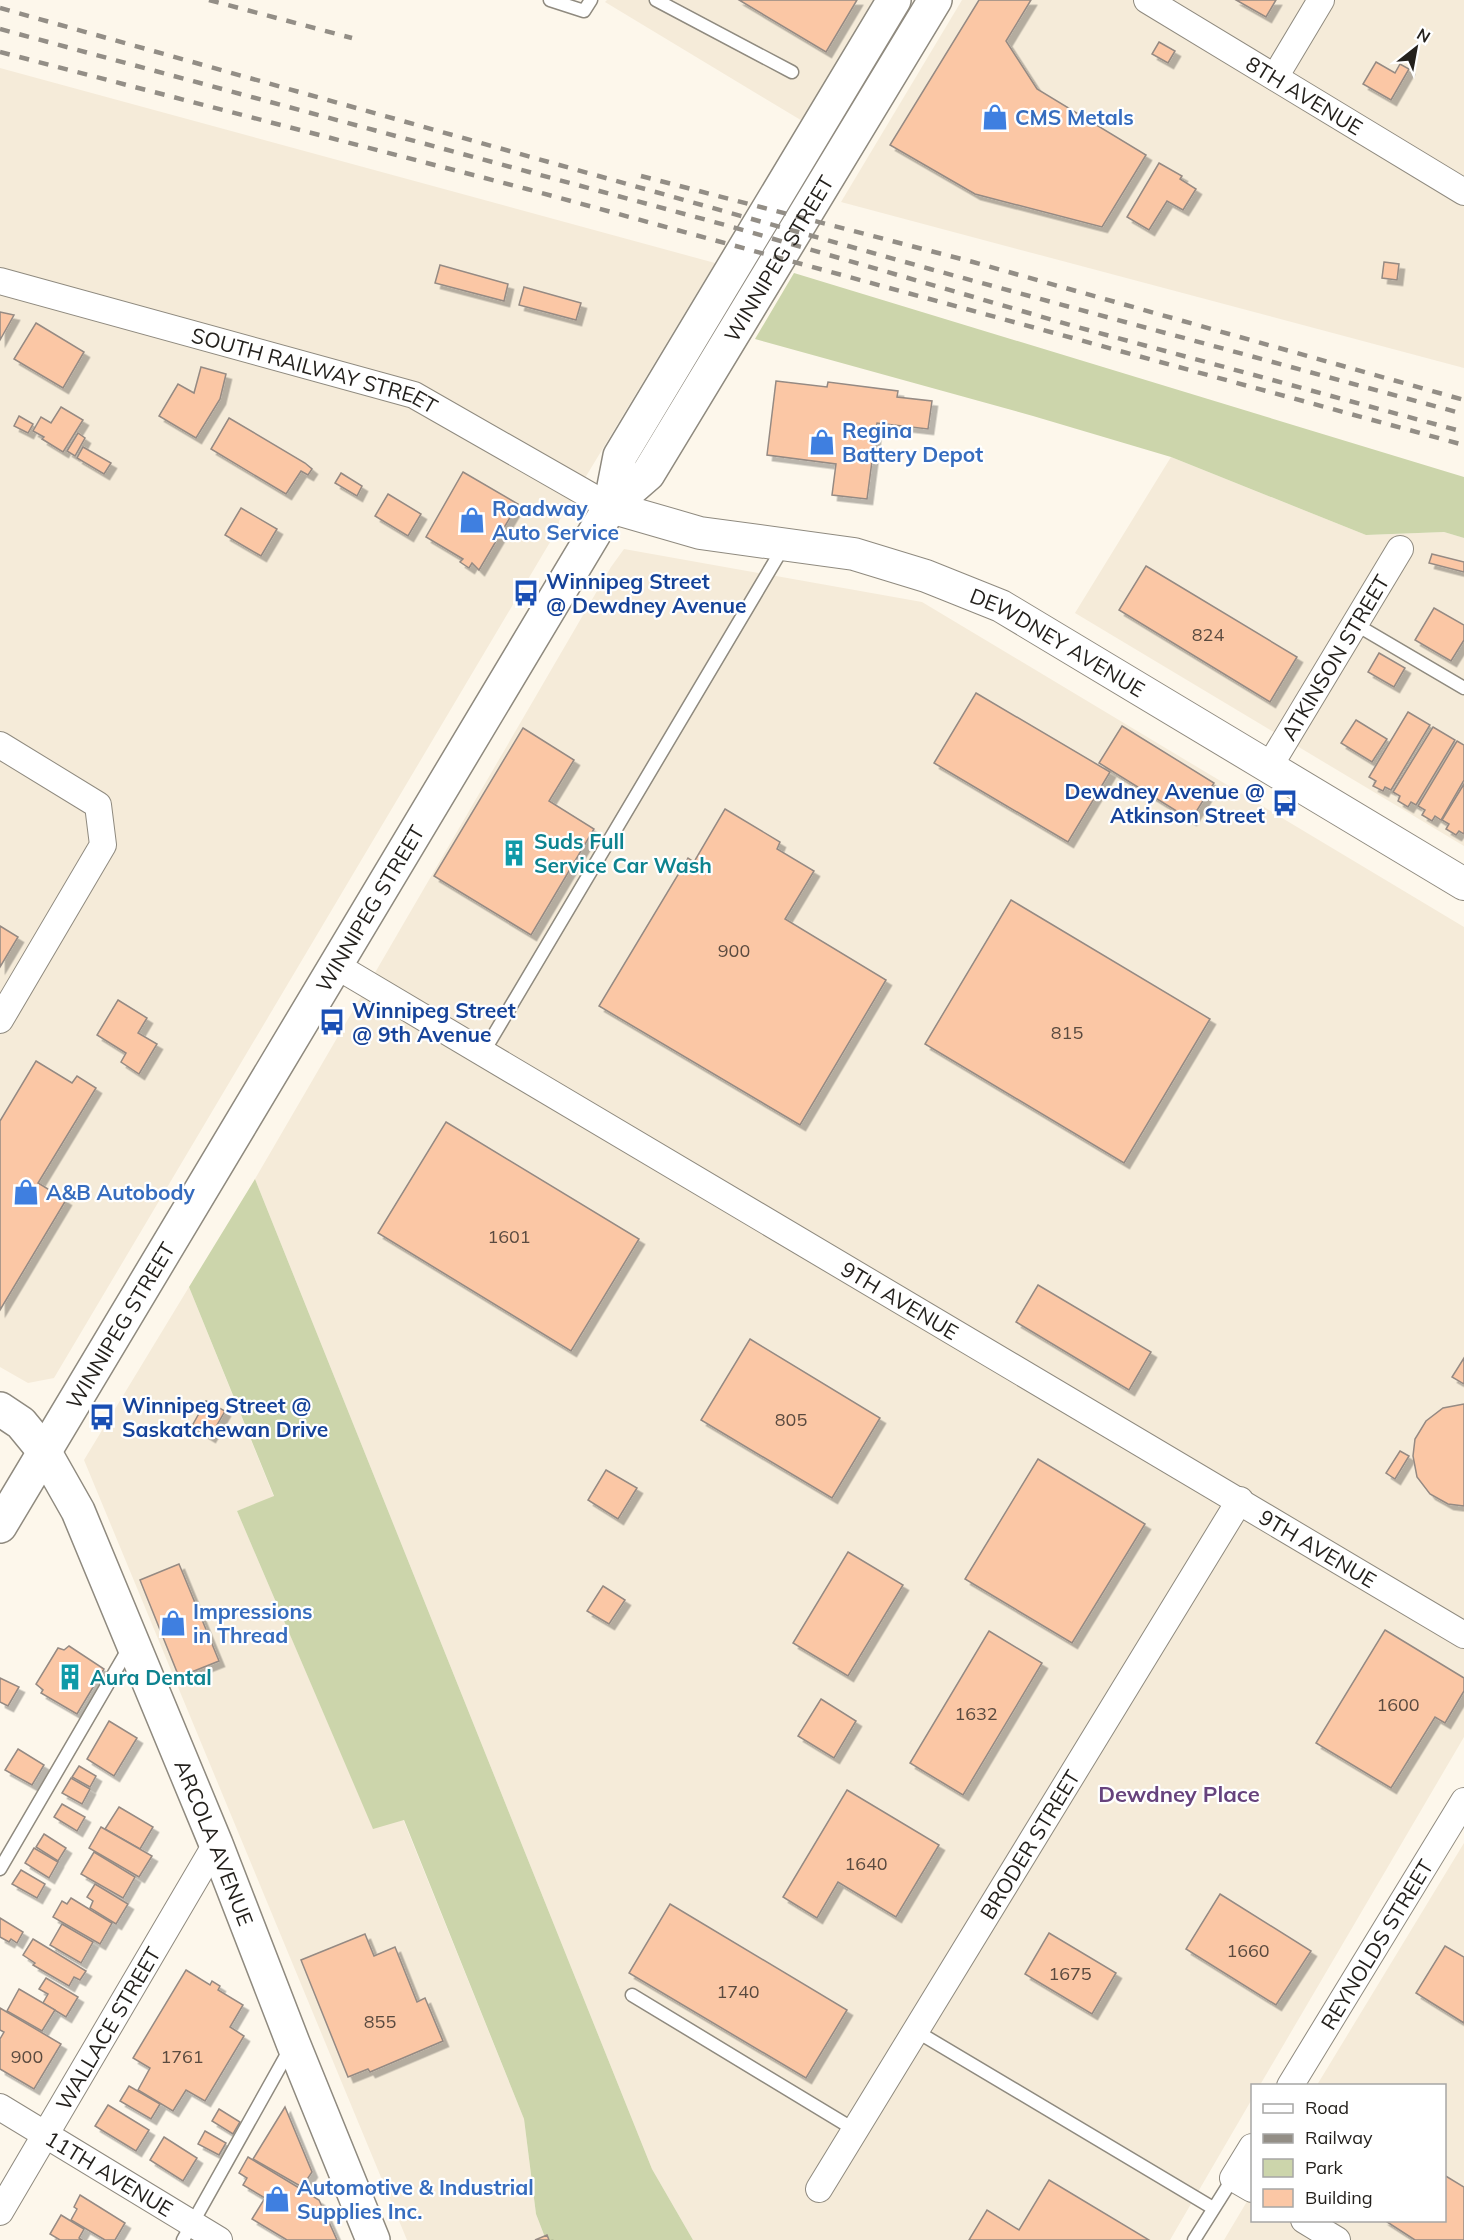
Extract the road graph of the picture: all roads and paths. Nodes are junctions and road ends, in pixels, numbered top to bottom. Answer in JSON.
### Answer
{"nodes":[{"id":1,"x":550,"y":0,"type":"edge"},
{"id":2,"x":591,"y":0,"type":"edge"},
{"id":3,"x":656,"y":0,"type":"edge"},
{"id":4,"x":894,"y":0,"type":"edge"},
{"id":5,"x":935,"y":0,"type":"edge"},
{"id":6,"x":1147,"y":0,"type":"edge"},
{"id":7,"x":1321,"y":0,"type":"edge"},
{"id":8,"x":792,"y":72,"type":"dead end"},
{"id":9,"x":1275,"y":77,"type":"junction"},
{"id":10,"x":1464,"y":192,"type":"edge"},
{"id":11,"x":0,"y":281,"type":"edge"},
{"id":12,"x":610,"y":507,"type":"junction"},
{"id":13,"x":784,"y":546,"type":"junction"},
{"id":14,"x":1400,"y":549,"type":"dead end"},
{"id":15,"x":1355,"y":624,"type":"junction"},
{"id":16,"x":1464,"y":688,"type":"edge"},
{"id":17,"x":0,"y":745,"type":"edge"},
{"id":18,"x":1269,"y":767,"type":"junction"},
{"id":19,"x":1464,"y":884,"type":"edge"},
{"id":20,"x":335,"y":965,"type":"junction"},
{"id":21,"x":0,"y":1020,"type":"edge"},
{"id":22,"x":483,"y":1053,"type":"junction"},
{"id":23,"x":0,"y":1408,"type":"edge"},
{"id":24,"x":44,"y":1451,"type":"junction"},
{"id":25,"x":1240,"y":1500,"type":"junction"},
{"id":26,"x":0,"y":1526,"type":"edge"},
{"id":27,"x":1464,"y":1635,"type":"edge"},
{"id":28,"x":132,"y":1642,"type":"junction"},
{"id":29,"x":1464,"y":1802,"type":"edge"},
{"id":30,"x":216,"y":1844,"type":"junction"},
{"id":31,"x":0,"y":1869,"type":"edge"},
{"id":32,"x":632,"y":1995,"type":"dead end"},
{"id":33,"x":916,"y":2031,"type":"junction"},
{"id":34,"x":293,"y":2043,"type":"junction"},
{"id":35,"x":1291,"y":2084,"type":"edge"},
{"id":36,"x":0,"y":2107,"type":"edge"},
{"id":37,"x":855,"y":2130,"type":"junction"},
{"id":38,"x":45,"y":2135,"type":"junction"},
{"id":39,"x":1251,"y":2151,"type":"edge"},
{"id":40,"x":1243,"y":2183,"type":"edge"},
{"id":41,"x":819,"y":2189,"type":"dead end"},
{"id":42,"x":1213,"y":2208,"type":"junction"},
{"id":43,"x":0,"y":2212,"type":"edge"},
{"id":44,"x":1307,"y":2222,"type":"edge"},
{"id":45,"x":188,"y":2232,"type":"edge"},
{"id":46,"x":219,"y":2240,"type":"edge"},
{"id":47,"x":373,"y":2240,"type":"edge"},
{"id":48,"x":1194,"y":2240,"type":"edge"},
{"id":49,"x":1337,"y":2240,"type":"edge"}],
"edges":[{"from":1,"to":2,"type":"lane"},
{"from":3,"to":8,"type":"lane"},
{"from":4,"to":12,"type":"main road","name":"WINNIPEG STREET"},
{"from":5,"to":12,"type":"main road","name":"WINNIPEG STREET"},
{"from":6,"to":9,"type":"street","name":"8TH AVENUE"},
{"from":7,"to":9,"type":"street"},
{"from":9,"to":10,"type":"street","name":"8TH AVENUE"},
{"from":11,"to":12,"type":"street","name":"SOUTH RAILWAY STREET"},
{"from":12,"to":13,"type":"street","name":"DEWDNEY AVENUE"},
{"from":12,"to":20,"type":"main road","name":"WINNIPEG STREET"},
{"from":13,"to":18,"type":"street","name":"DEWDNEY AVENUE"},
{"from":13,"to":22,"type":"lane"},
{"from":14,"to":15,"type":"street","name":"ATKINSON STREET"},
{"from":15,"to":16,"type":"lane"},
{"from":15,"to":18,"type":"street","name":"ATKINSON STREET"},
{"from":17,"to":21,"type":"street"},
{"from":18,"to":19,"type":"street","name":"DEWDNEY AVENUE"},
{"from":20,"to":22,"type":"street","name":"9TH AVENUE"},
{"from":20,"to":24,"type":"main road","name":"WINNIPEG STREET"},
{"from":22,"to":25,"type":"street","name":"9TH AVENUE"},
{"from":23,"to":24,"type":"main road","name":"ARCOLA AVENUE"},
{"from":24,"to":26,"type":"main road","name":"WINNIPEG STREET"},
{"from":24,"to":28,"type":"main road","name":"ARCOLA AVENUE"},
{"from":25,"to":27,"type":"street","name":"9TH AVENUE"},
{"from":25,"to":33,"type":"street","name":"BRODER STREET"},
{"from":28,"to":30,"type":"main road","name":"ARCOLA AVENUE"},
{"from":28,"to":31,"type":"lane"},
{"from":29,"to":35,"type":"street","name":"REYNOLDS STREET"},
{"from":30,"to":34,"type":"main road","name":"ARCOLA AVENUE"},
{"from":30,"to":38,"type":"street","name":"WALLACE STREET"},
{"from":32,"to":37,"type":"lane"},
{"from":33,"to":37,"type":"street","name":"BRODER STREET"},
{"from":33,"to":42,"type":"lane"},
{"from":34,"to":45,"type":"lane"},
{"from":34,"to":47,"type":"main road","name":"ARCOLA AVENUE"},
{"from":36,"to":38,"type":"street","name":"11TH AVENUE"},
{"from":37,"to":41,"type":"street","name":"BRODER STREET"},
{"from":38,"to":43,"type":"street","name":"WALLACE STREET"},
{"from":38,"to":45,"type":"street","name":"11TH AVENUE"},
{"from":39,"to":40,"type":"street"},
{"from":40,"to":42,"type":"lane"},
{"from":42,"to":48,"type":"lane"},
{"from":44,"to":49,"type":"street"},
{"from":45,"to":46,"type":"street","name":"11TH AVENUE"}]}
